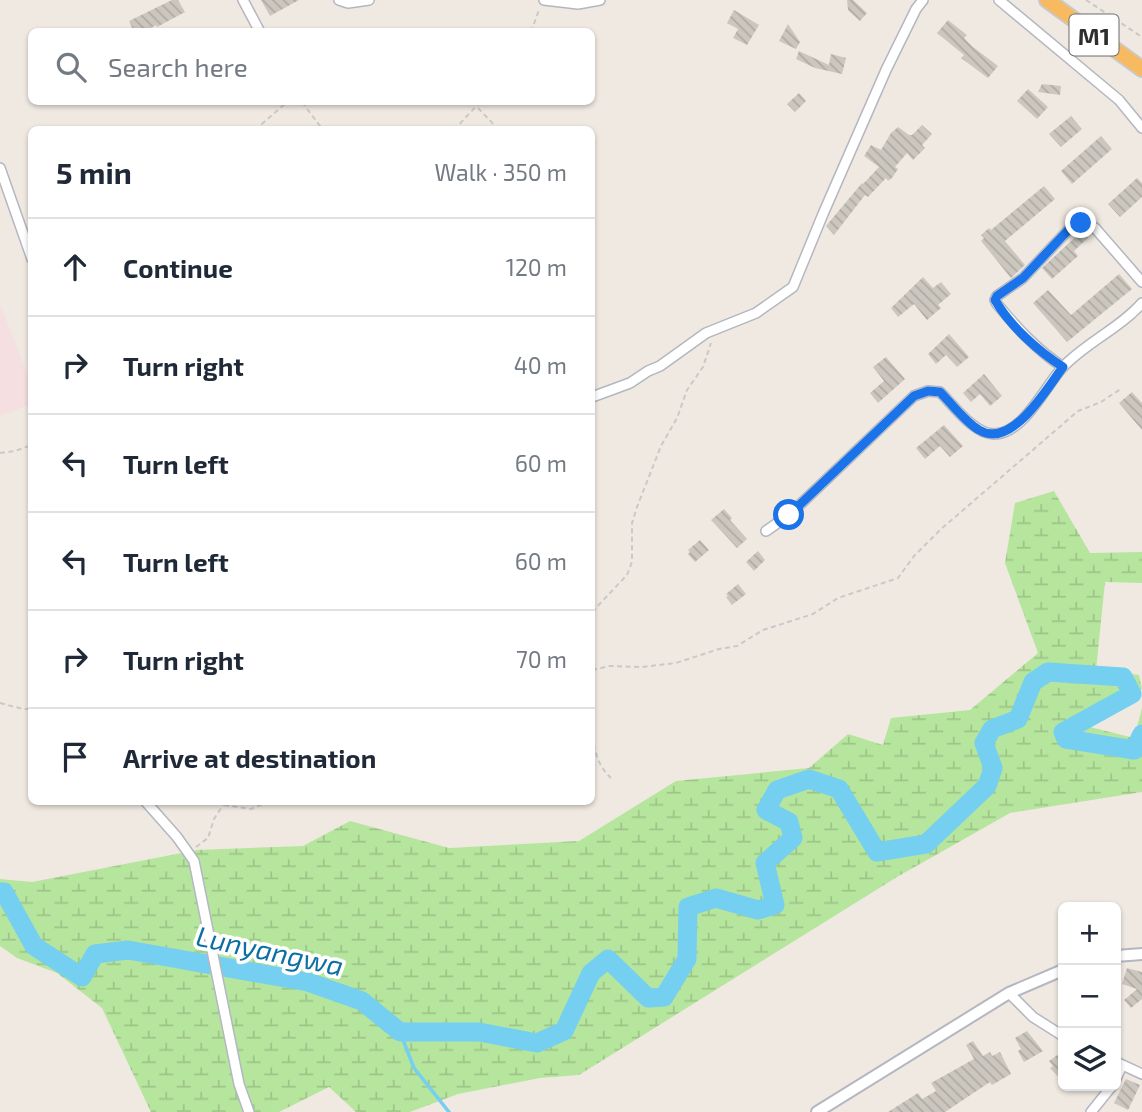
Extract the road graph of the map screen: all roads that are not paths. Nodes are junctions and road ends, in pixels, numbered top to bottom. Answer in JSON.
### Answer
{"nodes":[{"id":1,"x":243,"y":0,"type":"edge"},
{"id":2,"x":339,"y":0,"type":"edge"},
{"id":3,"x":369,"y":0,"type":"edge"},
{"id":4,"x":544,"y":0,"type":"edge"},
{"id":5,"x":600,"y":0,"type":"edge"},
{"id":6,"x":923,"y":0,"type":"edge"},
{"id":7,"x":999,"y":0,"type":"edge"},
{"id":8,"x":1046,"y":0,"type":"edge"},
{"id":9,"x":258,"y":28,"type":"edge"},
{"id":10,"x":1142,"y":69,"type":"edge"},
{"id":11,"x":1142,"y":128,"type":"edge"},
{"id":12,"x":0,"y":168,"type":"edge"},
{"id":13,"x":28,"y":248,"type":"edge"},
{"id":14,"x":1142,"y":282,"type":"edge"},
{"id":15,"x":1142,"y":303,"type":"edge"},
{"id":16,"x":1063,"y":367,"type":"junction"},
{"id":17,"x":595,"y":396,"type":"edge"},
{"id":18,"x":766,"y":531,"type":"dead end"},
{"id":19,"x":149,"y":805,"type":"edge"},
{"id":20,"x":1142,"y":954,"type":"edge"},
{"id":21,"x":1121,"y":956,"type":"edge"},
{"id":22,"x":1058,"y":972,"type":"edge"},
{"id":23,"x":1009,"y":993,"type":"junction"},
{"id":24,"x":1058,"y":1033,"type":"edge"},
{"id":25,"x":1121,"y":1064,"type":"edge"},
{"id":26,"x":1142,"y":1074,"type":"edge"},
{"id":27,"x":1108,"y":1091,"type":"edge"},
{"id":28,"x":249,"y":1112,"type":"edge"},
{"id":29,"x":817,"y":1112,"type":"edge"},
{"id":30,"x":1091,"y":1112,"type":"edge"}],
"edges":[{"from":1,"to":9,"type":"street"},
{"from":2,"to":3,"type":"street"},
{"from":4,"to":5,"type":"street"},
{"from":6,"to":17,"type":"street"},
{"from":7,"to":11,"type":"street"},
{"from":8,"to":10,"type":"highway","number":"M1"},
{"from":12,"to":13,"type":"street"},
{"from":14,"to":16,"type":"street"},
{"from":15,"to":16,"type":"street"},
{"from":16,"to":18,"type":"street"},
{"from":19,"to":28,"type":"street"},
{"from":20,"to":21,"type":"street"},
{"from":22,"to":23,"type":"street"},
{"from":23,"to":24,"type":"street"},
{"from":23,"to":29,"type":"street"},
{"from":25,"to":26,"type":"street"},
{"from":27,"to":30,"type":"street"}]}
